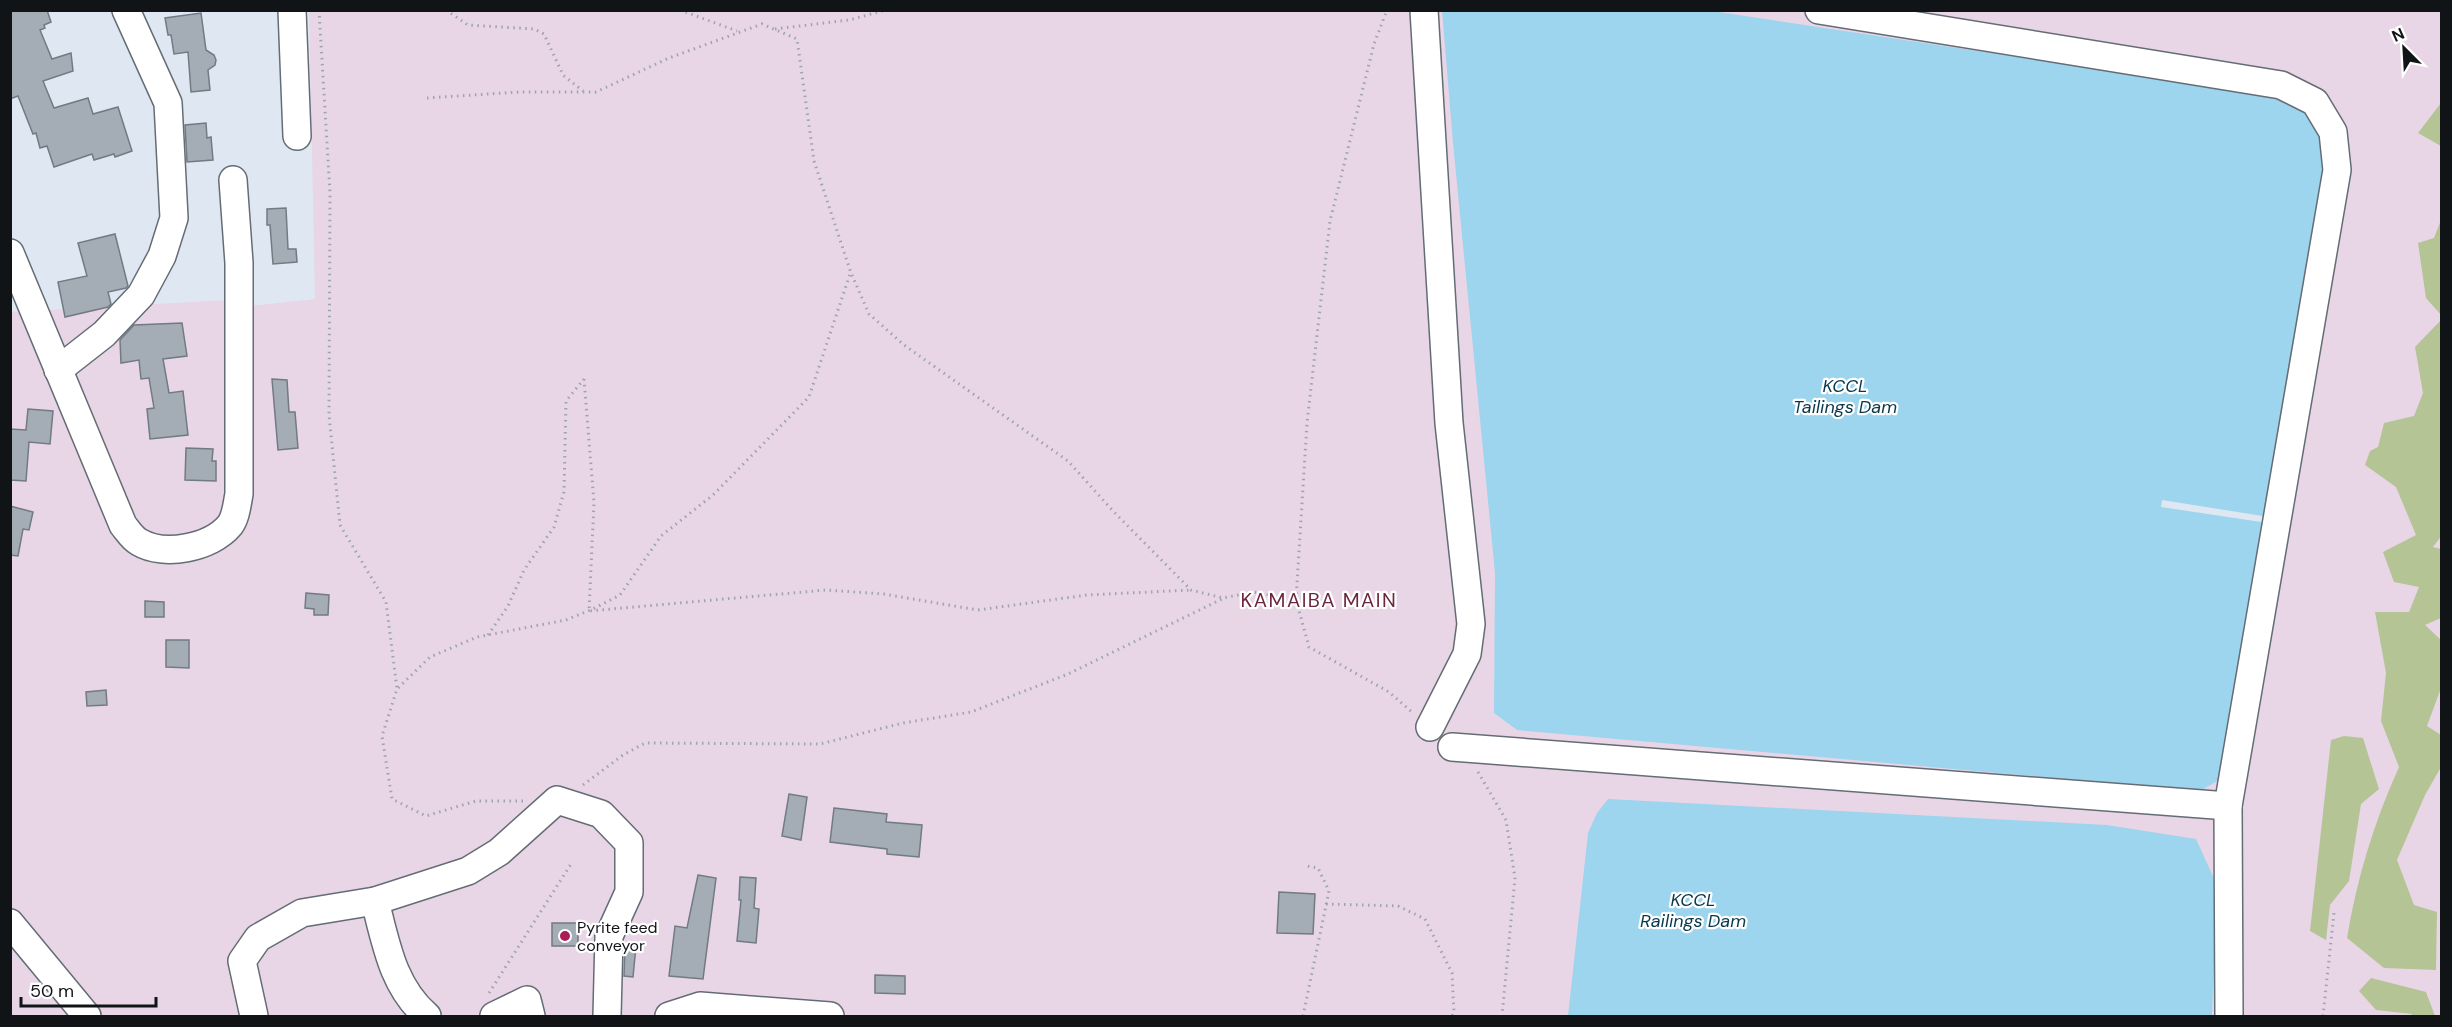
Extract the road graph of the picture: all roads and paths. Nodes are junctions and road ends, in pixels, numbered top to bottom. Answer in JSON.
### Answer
{"nodes":[{"id":1,"x":126,"y":10,"type":"edge"},
{"id":2,"x":292,"y":10,"type":"edge"},
{"id":3,"x":319,"y":10,"type":"edge"},
{"id":4,"x":446,"y":10,"type":"edge"},
{"id":5,"x":680,"y":10,"type":"edge"},
{"id":6,"x":886,"y":10,"type":"edge"},
{"id":7,"x":1387,"y":10,"type":"edge"},
{"id":8,"x":1424,"y":10,"type":"edge"},
{"id":9,"x":1819,"y":10,"type":"edge"},
{"id":10,"x":774,"y":29,"type":"junction"},
{"id":11,"x":738,"y":32,"type":"junction"},
{"id":12,"x":584,"y":92,"type":"junction"},
{"id":13,"x":427,"y":99,"type":"dead end"},
{"id":14,"x":297,"y":136,"type":"dead end"},
{"id":15,"x":233,"y":180,"type":"dead end"},
{"id":16,"x":10,"y":253,"type":"edge"},
{"id":17,"x":851,"y":273,"type":"junction"},
{"id":18,"x":58,"y":370,"type":"junction"},
{"id":19,"x":1191,"y":590,"type":"junction"},
{"id":20,"x":1223,"y":598,"type":"junction"},
{"id":21,"x":1296,"y":600,"type":"junction"},
{"id":22,"x":589,"y":611,"type":"junction"},
{"id":23,"x":488,"y":635,"type":"junction"},
{"id":24,"x":397,"y":689,"type":"junction"},
{"id":25,"x":1430,"y":727,"type":"joint"},
{"id":26,"x":1452,"y":747,"type":"joint"},
{"id":27,"x":557,"y":800,"type":"junction"},
{"id":28,"x":2228,"y":806,"type":"junction"},
{"id":29,"x":571,"y":864,"type":"dead end"},
{"id":30,"x":1307,"y":866,"type":"dead end"},
{"id":31,"x":375,"y":901,"type":"junction"},
{"id":32,"x":1326,"y":904,"type":"junction"},
{"id":33,"x":2334,"y":913,"type":"dead end"},
{"id":34,"x":10,"y":923,"type":"edge"},
{"id":35,"x":490,"y":1007,"type":"edge"},
{"id":36,"x":701,"y":1012,"type":"edge"},
{"id":37,"x":87,"y":1017,"type":"edge"},
{"id":38,"x":254,"y":1017,"type":"edge"},
{"id":39,"x":427,"y":1017,"type":"edge"},
{"id":40,"x":531,"y":1017,"type":"edge"},
{"id":41,"x":607,"y":1017,"type":"edge"},
{"id":42,"x":669,"y":1017,"type":"edge"},
{"id":43,"x":830,"y":1017,"type":"edge"},
{"id":44,"x":1303,"y":1017,"type":"edge"},
{"id":45,"x":1452,"y":1017,"type":"edge"},
{"id":46,"x":1502,"y":1017,"type":"edge"},
{"id":47,"x":2229,"y":1017,"type":"edge"},
{"id":48,"x":2323,"y":1017,"type":"edge"}],
"edges":[{"from":1,"to":18,"type":"street"},
{"from":2,"to":14,"type":"street"},
{"from":3,"to":24,"type":"path"},
{"from":4,"to":12,"type":"path"},
{"from":5,"to":11,"type":"path"},
{"from":6,"to":10,"type":"path"},
{"from":7,"to":21,"type":"path"},
{"from":8,"to":25,"type":"street"},
{"from":9,"to":28,"type":"street"},
{"from":10,"to":11,"type":"path"},
{"from":10,"to":17,"type":"path"},
{"from":11,"to":12,"type":"path"},
{"from":12,"to":13,"type":"path"},
{"from":15,"to":18,"type":"street"},
{"from":16,"to":18,"type":"street"},
{"from":17,"to":19,"type":"path"},
{"from":17,"to":22,"type":"path"},
{"from":19,"to":20,"type":"path"},
{"from":19,"to":22,"type":"path"},
{"from":20,"to":21,"type":"path"},
{"from":20,"to":27,"type":"path"},
{"from":21,"to":25,"type":"path"},
{"from":22,"to":23,"type":"path"},
{"from":22,"to":23,"type":"path"},
{"from":23,"to":24,"type":"path"},
{"from":24,"to":27,"type":"path"},
{"from":26,"to":28,"type":"street"},
{"from":26,"to":46,"type":"path"},
{"from":27,"to":31,"type":"street"},
{"from":27,"to":41,"type":"street"},
{"from":28,"to":47,"type":"street"},
{"from":29,"to":35,"type":"path"},
{"from":30,"to":32,"type":"path"},
{"from":31,"to":38,"type":"street"},
{"from":31,"to":39,"type":"street"},
{"from":32,"to":44,"type":"path"},
{"from":32,"to":45,"type":"path"},
{"from":33,"to":48,"type":"path"},
{"from":34,"to":37,"type":"street"},
{"from":35,"to":40,"type":"street"},
{"from":36,"to":42,"type":"street"},
{"from":36,"to":43,"type":"street"}]}
